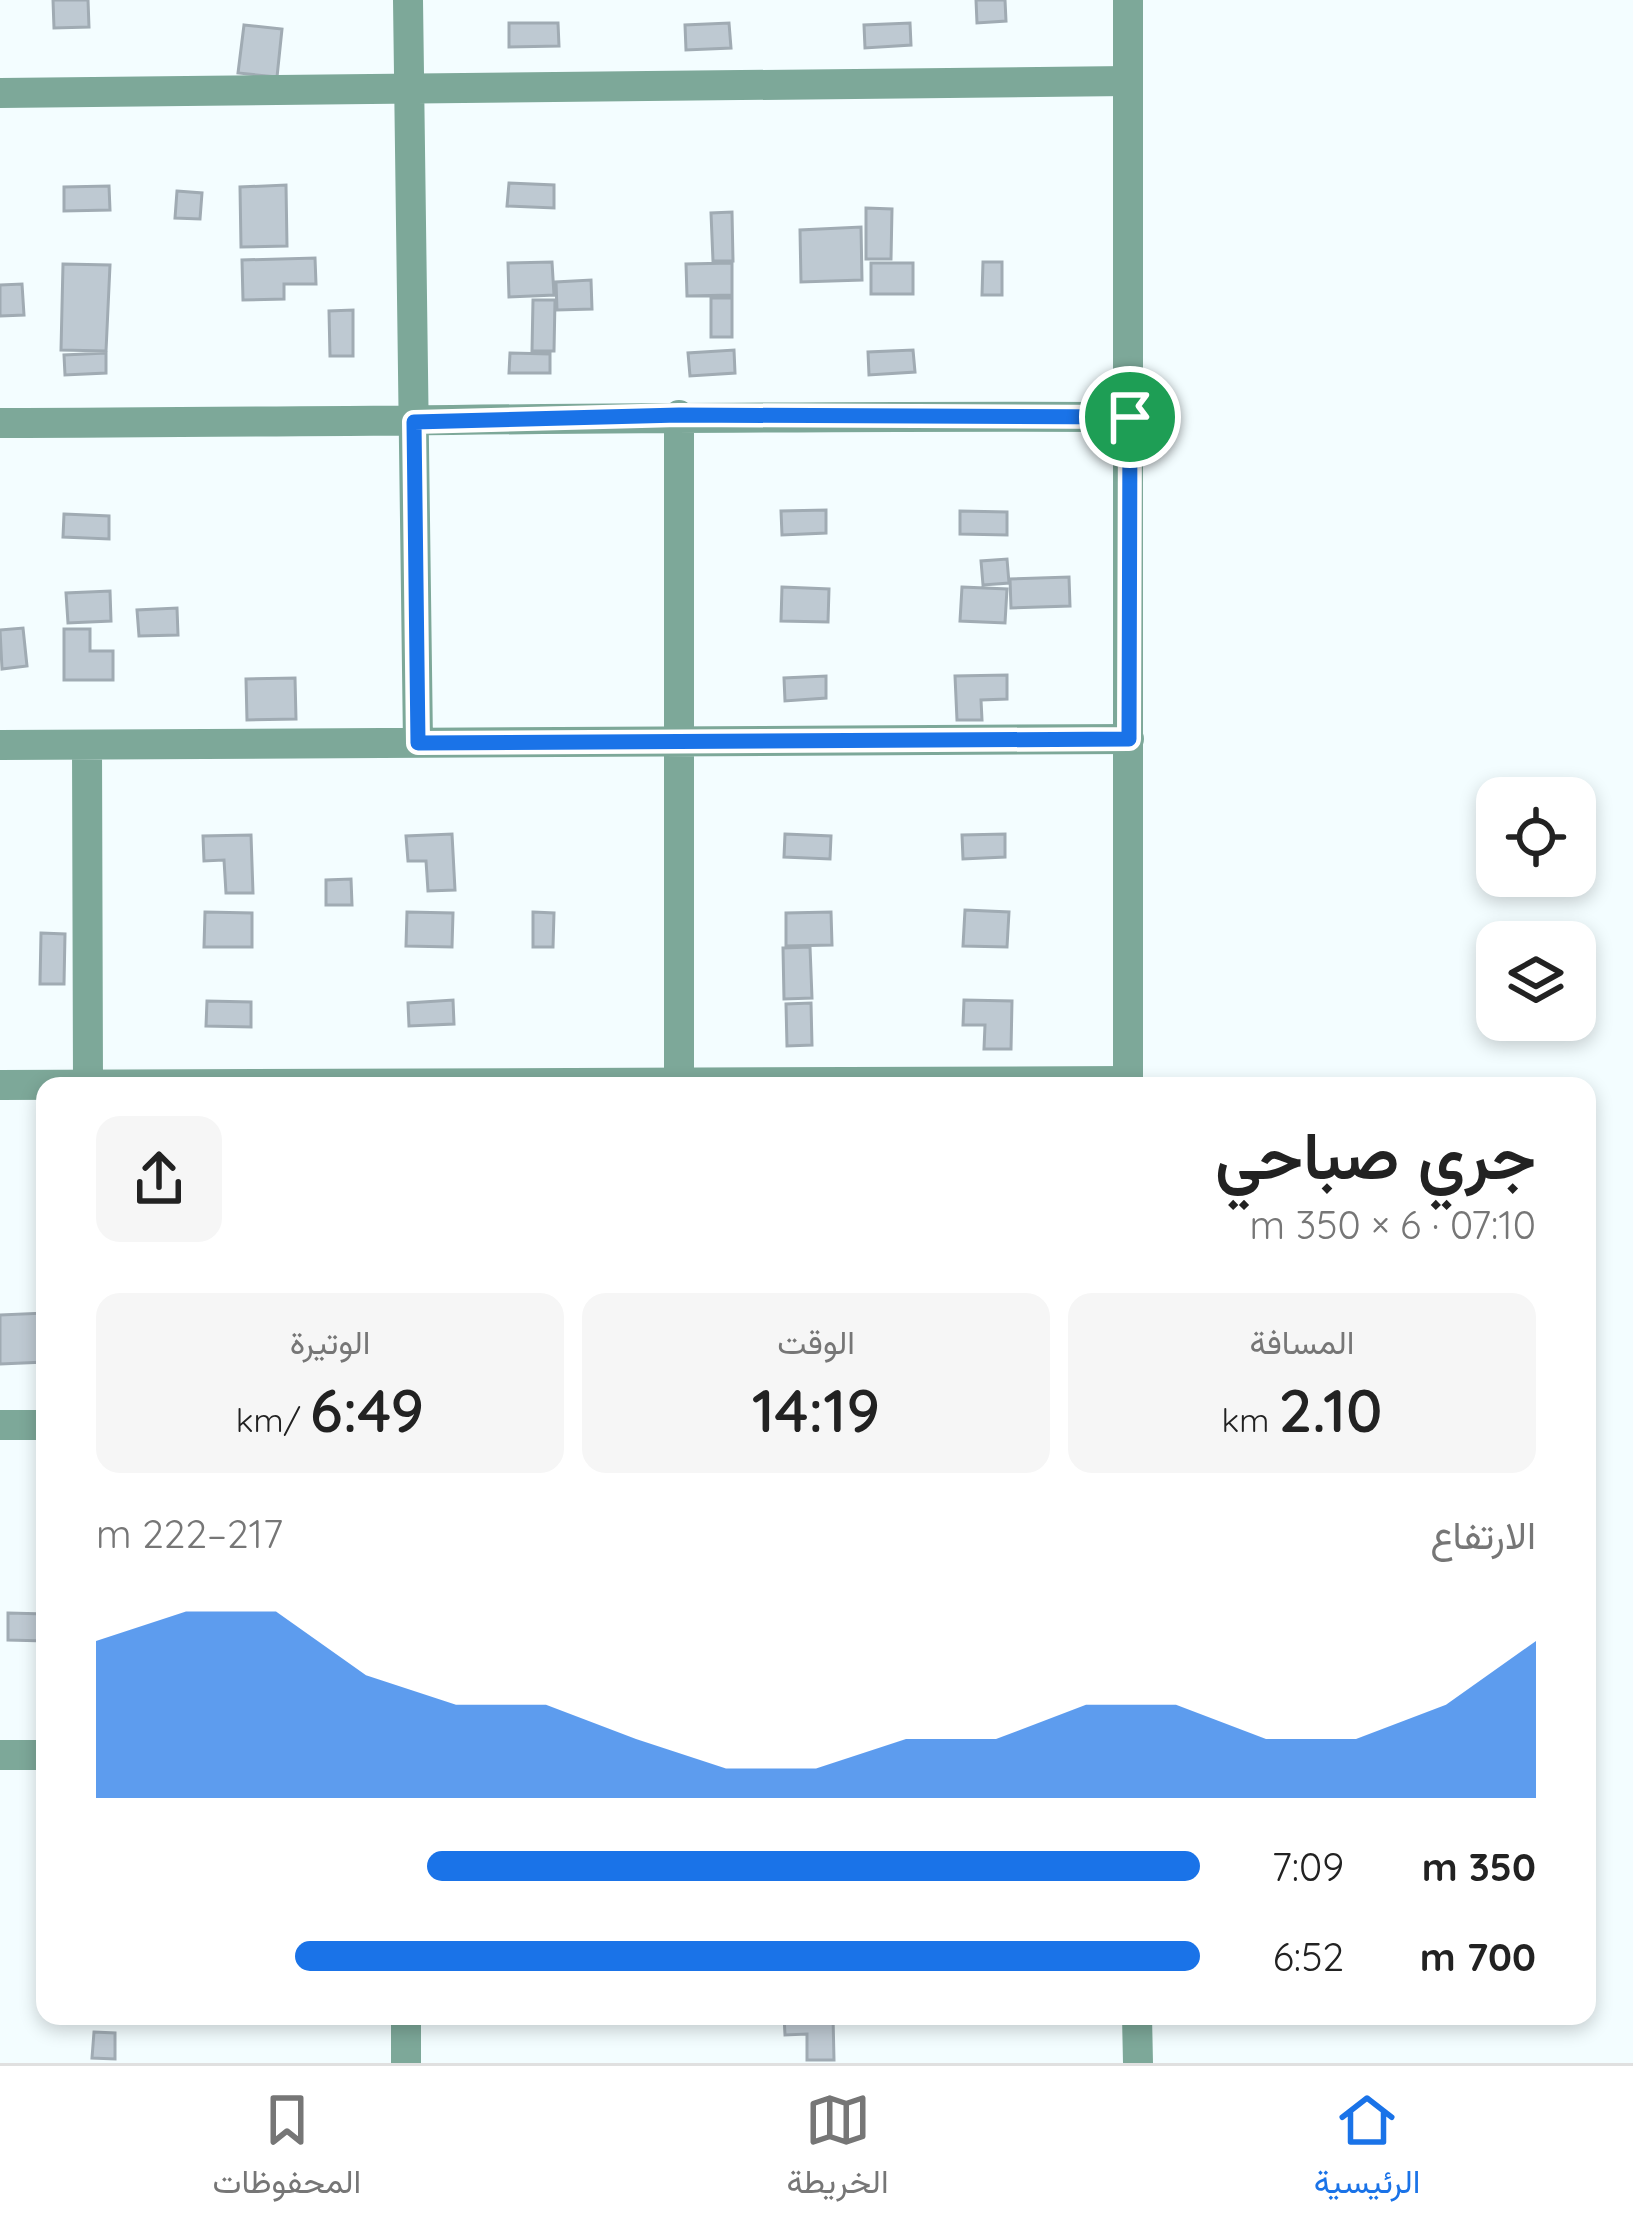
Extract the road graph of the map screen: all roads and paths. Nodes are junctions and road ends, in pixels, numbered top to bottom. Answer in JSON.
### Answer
{"nodes":[{"id":1,"x":408,"y":0,"type":"edge"},
{"id":2,"x":1128,"y":0,"type":"edge"},
{"id":3,"x":1128,"y":81,"type":"junction"},
{"id":4,"x":409,"y":90,"type":"junction"},
{"id":5,"x":0,"y":93,"type":"edge"},
{"id":6,"x":679,"y":415,"type":"junction"},
{"id":7,"x":1130,"y":417,"type":"junction"},
{"id":8,"x":414,"y":422,"type":"junction"},
{"id":9,"x":0,"y":423,"type":"edge"},
{"id":10,"x":1129,"y":739,"type":"junction"},
{"id":11,"x":679,"y":742,"type":"junction"},
{"id":12,"x":418,"y":743,"type":"junction"},
{"id":13,"x":0,"y":745,"type":"edge"},
{"id":14,"x":87,"y":745,"type":"junction"},
{"id":15,"x":88,"y":1077,"type":"edge"},
{"id":16,"x":679,"y":1077,"type":"edge"},
{"id":17,"x":1127,"y":1077,"type":"edge"},
{"id":18,"x":0,"y":1085,"type":"edge"},
{"id":19,"x":36,"y":1085,"type":"edge"},
{"id":20,"x":36,"y":1425,"type":"edge"},
{"id":21,"x":0,"y":1426,"type":"edge"},
{"id":22,"x":0,"y":1755,"type":"edge"},
{"id":23,"x":36,"y":1755,"type":"edge"},
{"id":24,"x":406,"y":2025,"type":"edge"},
{"id":25,"x":1137,"y":2025,"type":"edge"},
{"id":26,"x":406,"y":2063,"type":"edge"},
{"id":27,"x":1138,"y":2063,"type":"edge"}],
"edges":[{"from":1,"to":4,"type":"street"},
{"from":2,"to":3,"type":"street"},
{"from":3,"to":4,"type":"street"},
{"from":3,"to":7,"type":"street"},
{"from":4,"to":5,"type":"street"},
{"from":4,"to":8,"type":"street"},
{"from":6,"to":7,"type":"street"},
{"from":6,"to":8,"type":"street"},
{"from":6,"to":11,"type":"street"},
{"from":7,"to":10,"type":"street"},
{"from":8,"to":9,"type":"street"},
{"from":8,"to":12,"type":"street"},
{"from":10,"to":11,"type":"street"},
{"from":10,"to":17,"type":"street"},
{"from":11,"to":12,"type":"street"},
{"from":11,"to":16,"type":"street"},
{"from":12,"to":14,"type":"street"},
{"from":13,"to":14,"type":"street"},
{"from":14,"to":15,"type":"street"},
{"from":18,"to":19,"type":"street"},
{"from":20,"to":21,"type":"street"},
{"from":22,"to":23,"type":"street"},
{"from":24,"to":26,"type":"street"},
{"from":25,"to":27,"type":"street"}]}
